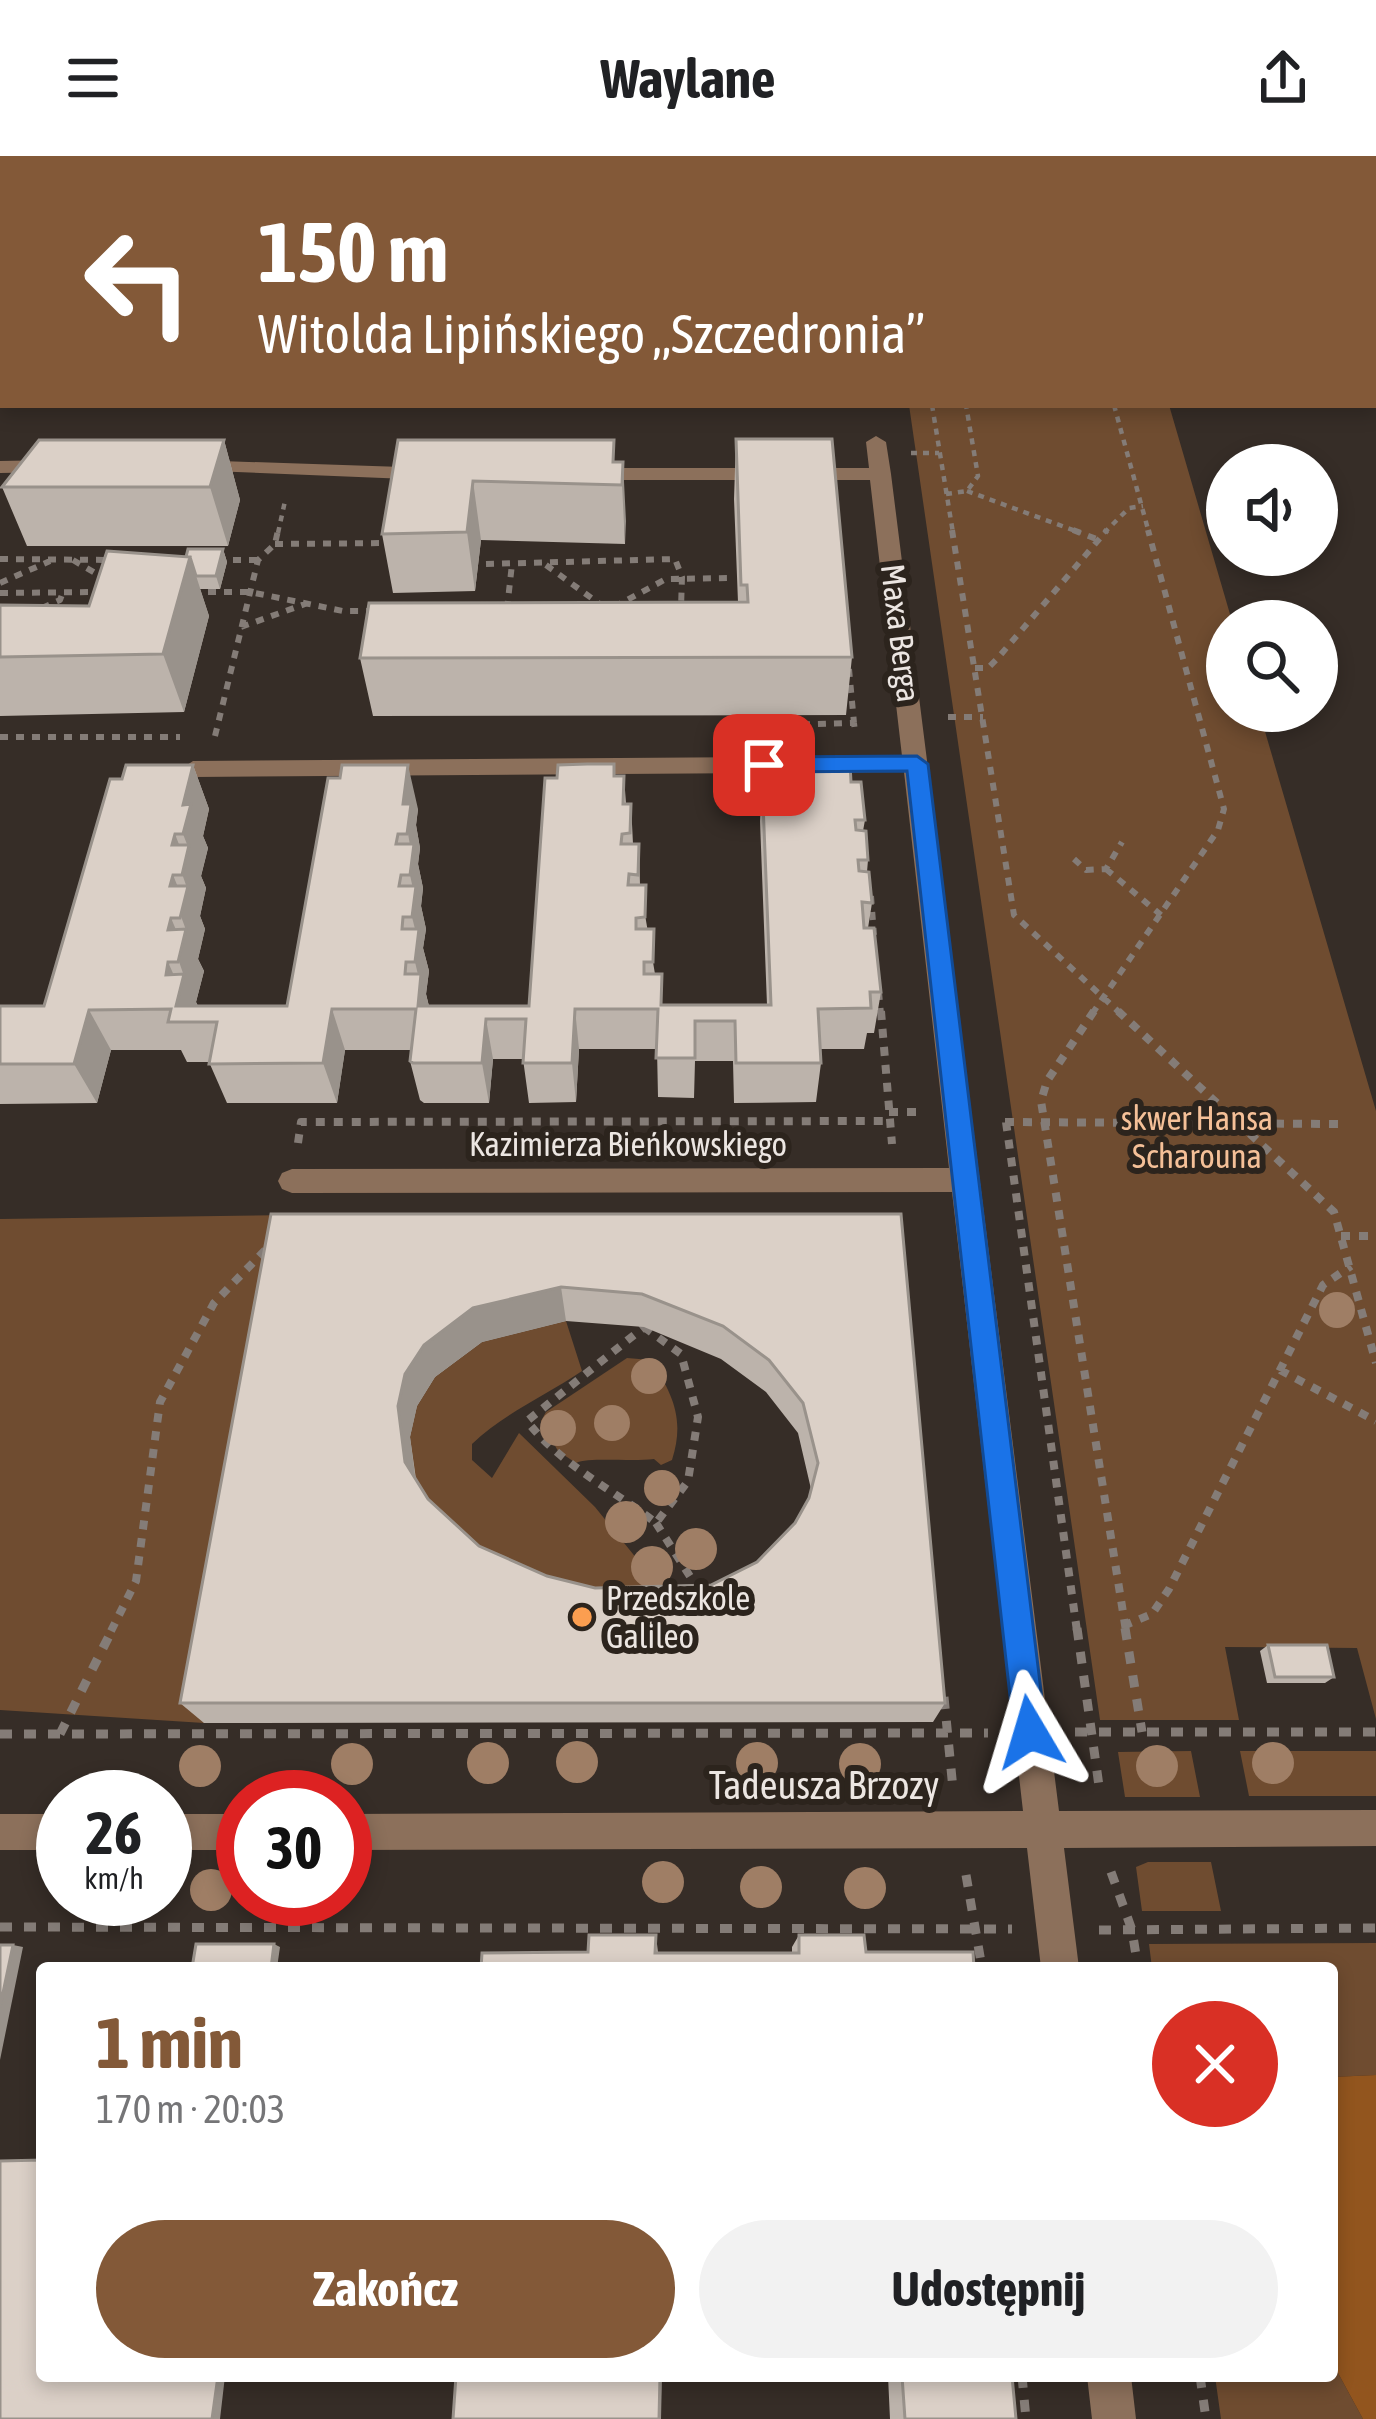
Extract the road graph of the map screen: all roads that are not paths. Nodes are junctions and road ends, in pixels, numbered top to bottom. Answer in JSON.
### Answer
{"nodes":[{"id":1,"x":876,"y":442,"type":"dead end"},
{"id":2,"x":74,"y":466,"type":"edge"},
{"id":3,"x":164,"y":466,"type":"edge"},
{"id":4,"x":0,"y":467,"type":"edge"},
{"id":5,"x":880,"y":473,"type":"junction"},
{"id":6,"x":451,"y":474,"type":"edge"},
{"id":7,"x":564,"y":474,"type":"edge"},
{"id":8,"x":917,"y":764,"type":"junction"},
{"id":9,"x":193,"y":769,"type":"edge"},
{"id":10,"x":963,"y":1180,"type":"junction"},
{"id":11,"x":292,"y":1181,"type":"dead end"},
{"id":12,"x":1376,"y":1828,"type":"edge"},
{"id":13,"x":1042,"y":1830,"type":"junction"},
{"id":14,"x":0,"y":1832,"type":"edge"},
{"id":15,"x":36,"y":1832,"type":"edge"},
{"id":16,"x":372,"y":1832,"type":"edge"},
{"id":17,"x":1057,"y":1949,"type":"edge"},
{"id":18,"x":1109,"y":2382,"type":"edge"},
{"id":19,"x":1114,"y":2419,"type":"edge"}],
"edges":[{"from":1,"to":5,"type":"street","name":"Maxa Berga"},
{"from":2,"to":4,"type":"street"},
{"from":3,"to":6,"type":"street"},
{"from":5,"to":7,"type":"street"},
{"from":5,"to":8,"type":"street","name":"Maxa Berga"},
{"from":8,"to":9,"type":"street"},
{"from":8,"to":10,"type":"street","name":"Maxa Berga"},
{"from":10,"to":11,"type":"street","name":"Kazimierza Bieńkowskiego"},
{"from":10,"to":13,"type":"street","name":"Maxa Berga"},
{"from":12,"to":13,"type":"street","name":"Tadeusza Brzozy"},
{"from":13,"to":16,"type":"street","name":"Tadeusza Brzozy"},
{"from":13,"to":17,"type":"street","name":"Maxa Berga"},
{"from":14,"to":15,"type":"street"},
{"from":18,"to":19,"type":"street"}]}
